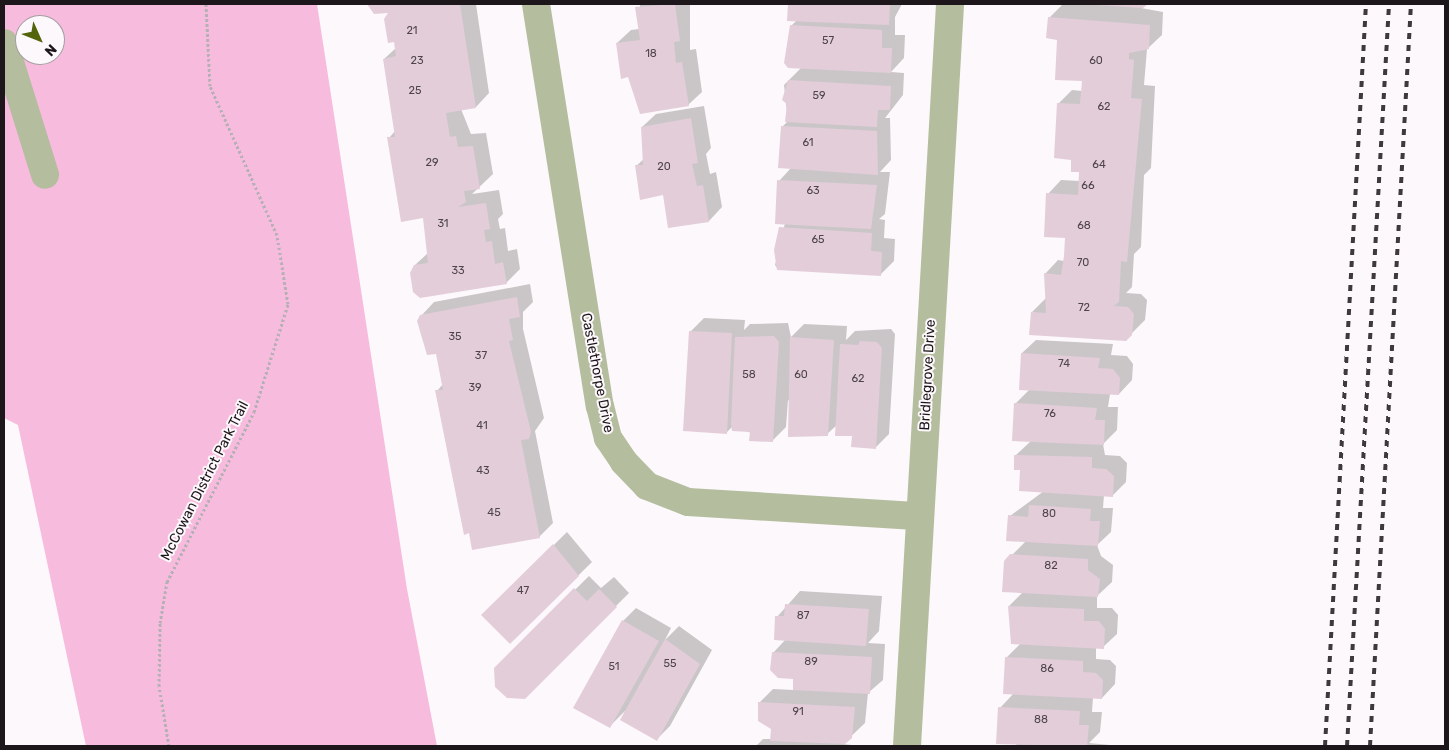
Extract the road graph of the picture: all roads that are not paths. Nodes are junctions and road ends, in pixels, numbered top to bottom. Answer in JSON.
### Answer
{"nodes":[{"id":1,"x":536,"y":4,"type":"edge"},
{"id":2,"x":950,"y":4,"type":"edge"},
{"id":3,"x":4,"y":44,"type":"edge"},
{"id":4,"x":45,"y":175,"type":"dead end"},
{"id":5,"x":920,"y":516,"type":"junction"},
{"id":6,"x":907,"y":746,"type":"edge"}],
"edges":[{"from":1,"to":5,"type":"street","name":"Castlethorpe Drive"},
{"from":2,"to":5,"type":"street","name":"Bridlegrove Drive"},
{"from":3,"to":4,"type":"street"},
{"from":5,"to":6,"type":"street","name":"Bridlegrove Drive"}]}
